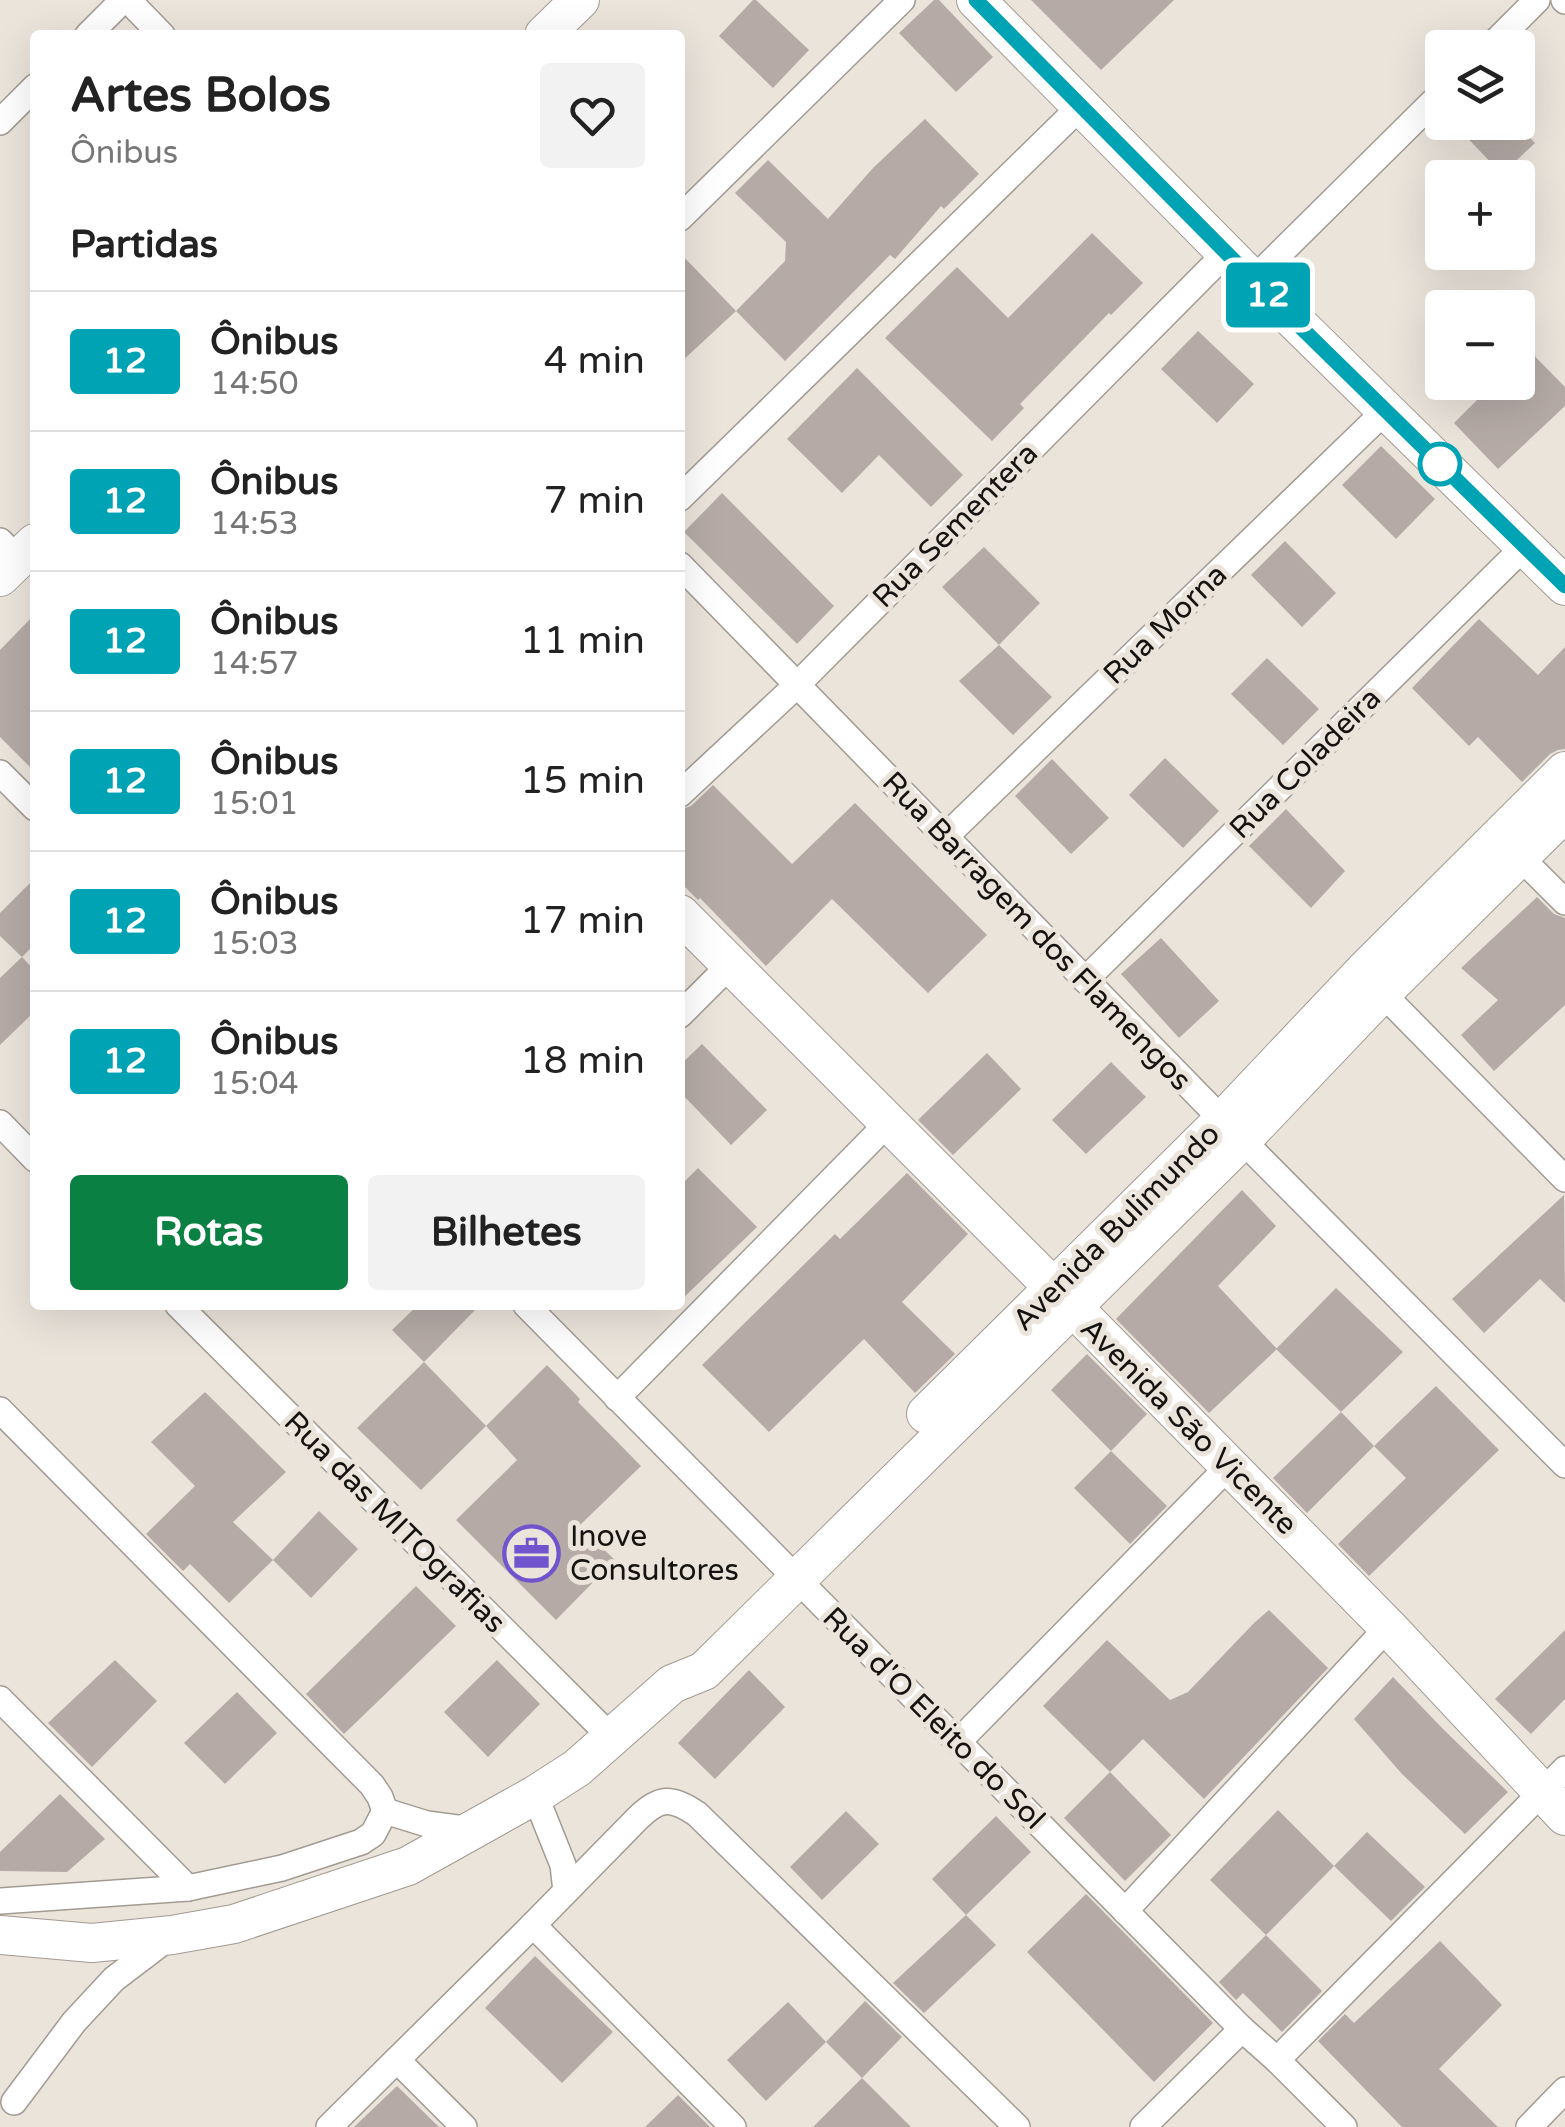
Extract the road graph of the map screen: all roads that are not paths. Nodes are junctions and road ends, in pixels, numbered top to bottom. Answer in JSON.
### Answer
{"nodes":[{"id":1,"x":126,"y":0,"type":"edge"},
{"id":2,"x":580,"y":0,"type":"edge"},
{"id":3,"x":902,"y":0,"type":"edge"},
{"id":4,"x":976,"y":0,"type":"edge"},
{"id":5,"x":1537,"y":0,"type":"edge"},
{"id":6,"x":93,"y":30,"type":"edge"},
{"id":7,"x":157,"y":30,"type":"edge"},
{"id":8,"x":549,"y":30,"type":"edge"},
{"id":9,"x":1507,"y":30,"type":"edge"},
{"id":10,"x":30,"y":92,"type":"edge"},
{"id":11,"x":1081,"y":106,"type":"junction"},
{"id":12,"x":1425,"y":110,"type":"edge"},
{"id":13,"x":0,"y":122,"type":"edge"},
{"id":14,"x":685,"y":213,"type":"edge"},
{"id":15,"x":1226,"y":253,"type":"junction"},
{"id":16,"x":1253,"y":280,"type":"junction"},
{"id":17,"x":1385,"y":411,"type":"junction"},
{"id":18,"x":685,"y":493,"type":"edge"},
{"id":19,"x":1525,"y":546,"type":"junction"},
{"id":20,"x":685,"y":570,"type":"edge"},
{"id":21,"x":1565,"y":586,"type":"edge"},
{"id":22,"x":796,"y":684,"type":"junction"},
{"id":23,"x":1565,"y":772,"type":"edge"},
{"id":24,"x":0,"y":773,"type":"edge"},
{"id":25,"x":685,"y":789,"type":"edge"},
{"id":26,"x":30,"y":803,"type":"edge"},
{"id":27,"x":1565,"y":812,"type":"edge"},
{"id":28,"x":945,"y":837,"type":"junction"},
{"id":29,"x":1520,"y":856,"type":"junction"},
{"id":30,"x":1565,"y":902,"type":"edge"},
{"id":31,"x":685,"y":919,"type":"edge"},
{"id":32,"x":731,"y":964,"type":"junction"},
{"id":33,"x":1086,"y":980,"type":"junction"},
{"id":34,"x":1382,"y":993,"type":"junction"},
{"id":35,"x":685,"y":1010,"type":"edge"},
{"id":36,"x":0,"y":1123,"type":"edge"},
{"id":37,"x":888,"y":1124,"type":"junction"},
{"id":38,"x":1233,"y":1130,"type":"junction"},
{"id":39,"x":30,"y":1154,"type":"edge"},
{"id":40,"x":1565,"y":1179,"type":"edge"},
{"id":41,"x":1064,"y":1298,"type":"junction"},
{"id":42,"x":183,"y":1310,"type":"edge"},
{"id":43,"x":531,"y":1310,"type":"edge"},
{"id":44,"x":618,"y":1398,"type":"junction"},
{"id":45,"x":0,"y":1410,"type":"edge"},
{"id":46,"x":1565,"y":1465,"type":"edge"},
{"id":47,"x":1228,"y":1466,"type":"junction"},
{"id":48,"x":787,"y":1570,"type":"junction"},
{"id":49,"x":1388,"y":1627,"type":"junction"},
{"id":50,"x":0,"y":1699,"type":"edge"},
{"id":51,"x":612,"y":1738,"type":"junction"},
{"id":52,"x":958,"y":1742,"type":"junction"},
{"id":53,"x":1557,"y":1792,"type":"edge"},
{"id":54,"x":535,"y":1795,"type":"junction"},
{"id":55,"x":386,"y":1811,"type":"junction"},
{"id":56,"x":472,"y":1830,"type":"junction"},
{"id":57,"x":188,"y":1888,"type":"junction"},
{"id":58,"x":566,"y":1891,"type":"junction"},
{"id":59,"x":0,"y":1901,"type":"edge"},
{"id":60,"x":1125,"y":1911,"type":"junction"},
{"id":61,"x":533,"y":1925,"type":"junction"},
{"id":62,"x":0,"y":1935,"type":"edge"},
{"id":63,"x":172,"y":1935,"type":"junction"},
{"id":64,"x":1242,"y":2029,"type":"junction"},
{"id":65,"x":397,"y":2060,"type":"junction"},
{"id":66,"x":1278,"y":2060,"type":"junction"},
{"id":67,"x":1565,"y":2090,"type":"edge"},
{"id":68,"x":14,"y":2102,"type":"dead end"},
{"id":69,"x":330,"y":2127,"type":"edge"},
{"id":70,"x":464,"y":2127,"type":"edge"},
{"id":71,"x":732,"y":2127,"type":"edge"},
{"id":72,"x":1017,"y":2127,"type":"edge"},
{"id":73,"x":1142,"y":2127,"type":"edge"},
{"id":74,"x":1344,"y":2127,"type":"edge"},
{"id":75,"x":1529,"y":2127,"type":"edge"}],
"edges":[{"from":1,"to":6,"type":"street"},
{"from":1,"to":7,"type":"street"},
{"from":2,"to":8,"type":"street"},
{"from":3,"to":14,"type":"street"},
{"from":4,"to":11,"type":"street"},
{"from":5,"to":9,"type":"street"},
{"from":10,"to":13,"type":"street"},
{"from":11,"to":15,"type":"street"},
{"from":11,"to":18,"type":"street"},
{"from":12,"to":16,"type":"street"},
{"from":15,"to":16,"type":"street"},
{"from":15,"to":22,"type":"street","name":"Rua Sementera"},
{"from":16,"to":17,"type":"street"},
{"from":17,"to":19,"type":"street"},
{"from":17,"to":28,"type":"street","name":"Rua Morna"},
{"from":19,"to":21,"type":"street"},
{"from":19,"to":33,"type":"street","name":"Rua Coladeira"},
{"from":20,"to":22,"type":"street","name":"Rua Barragem dos Flamengos"},
{"from":22,"to":25,"type":"street","name":"Rua Sementera"},
{"from":22,"to":28,"type":"street","name":"Rua Barragem dos Flamengos"},
{"from":23,"to":38,"type":"street","name":"Avenida Bulimundo"},
{"from":24,"to":26,"type":"street"},
{"from":27,"to":29,"type":"street","name":"Avenida Bulimundo"},
{"from":28,"to":33,"type":"street","name":"Rua Barragem dos Flamengos"},
{"from":29,"to":30,"type":"street"},
{"from":29,"to":34,"type":"street","name":"Avenida Bulimundo"},
{"from":31,"to":32,"type":"street","name":"Avenida São Vicente"},
{"from":32,"to":35,"type":"street"},
{"from":32,"to":37,"type":"street","name":"Avenida São Vicente"},
{"from":33,"to":38,"type":"street","name":"Rua Barragem dos Flamengos"},
{"from":34,"to":38,"type":"street","name":"Avenida Bulimundo"},
{"from":34,"to":40,"type":"street"},
{"from":36,"to":39,"type":"street"},
{"from":37,"to":41,"type":"street","name":"Avenida São Vicente"},
{"from":37,"to":44,"type":"street"},
{"from":38,"to":41,"type":"street","name":"Avenida Bulimundo"},
{"from":38,"to":46,"type":"street","name":"Rua Barragem dos Flamengos"},
{"from":41,"to":47,"type":"street","name":"Avenida São Vicente"},
{"from":41,"to":48,"type":"street","name":"Avenida Bulimundo"},
{"from":42,"to":51,"type":"street","name":"Rua das MITOgrafias"},
{"from":43,"to":44,"type":"street","name":"Rua d'O Eleito do Sol"},
{"from":44,"to":48,"type":"street","name":"Rua d'O Eleito do Sol"},
{"from":45,"to":55,"type":"street"},
{"from":47,"to":49,"type":"street","name":"Avenida São Vicente"},
{"from":47,"to":52,"type":"street"},
{"from":48,"to":51,"type":"street","name":"Avenida Bulimundo"},
{"from":48,"to":52,"type":"street","name":"Rua d'O Eleito do Sol"},
{"from":49,"to":53,"type":"street","name":"Avenida São Vicente"},
{"from":49,"to":60,"type":"street"},
{"from":50,"to":57,"type":"street"},
{"from":51,"to":54,"type":"street","name":"Avenida Bulimundo"},
{"from":52,"to":60,"type":"street","name":"Rua d'O Eleito do Sol"},
{"from":53,"to":66,"type":"street"},
{"from":54,"to":56,"type":"street","name":"Avenida Bulimundo"},
{"from":54,"to":58,"type":"street"},
{"from":55,"to":56,"type":"street"},
{"from":55,"to":57,"type":"street"},
{"from":56,"to":63,"type":"street","name":"Avenida Bulimundo"},
{"from":57,"to":59,"type":"street"},
{"from":58,"to":61,"type":"street"},
{"from":58,"to":72,"type":"street"},
{"from":60,"to":64,"type":"street","name":"Rua d'O Eleito do Sol"},
{"from":61,"to":65,"type":"street"},
{"from":61,"to":71,"type":"street"},
{"from":62,"to":63,"type":"street","name":"Avenida Bulimundo"},
{"from":63,"to":68,"type":"street"},
{"from":64,"to":66,"type":"street","name":"Rua d'O Eleito do Sol"},
{"from":64,"to":73,"type":"street"},
{"from":65,"to":69,"type":"street"},
{"from":65,"to":70,"type":"street"},
{"from":66,"to":74,"type":"street","name":"Rua d'O Eleito do Sol"},
{"from":67,"to":75,"type":"street"}]}
